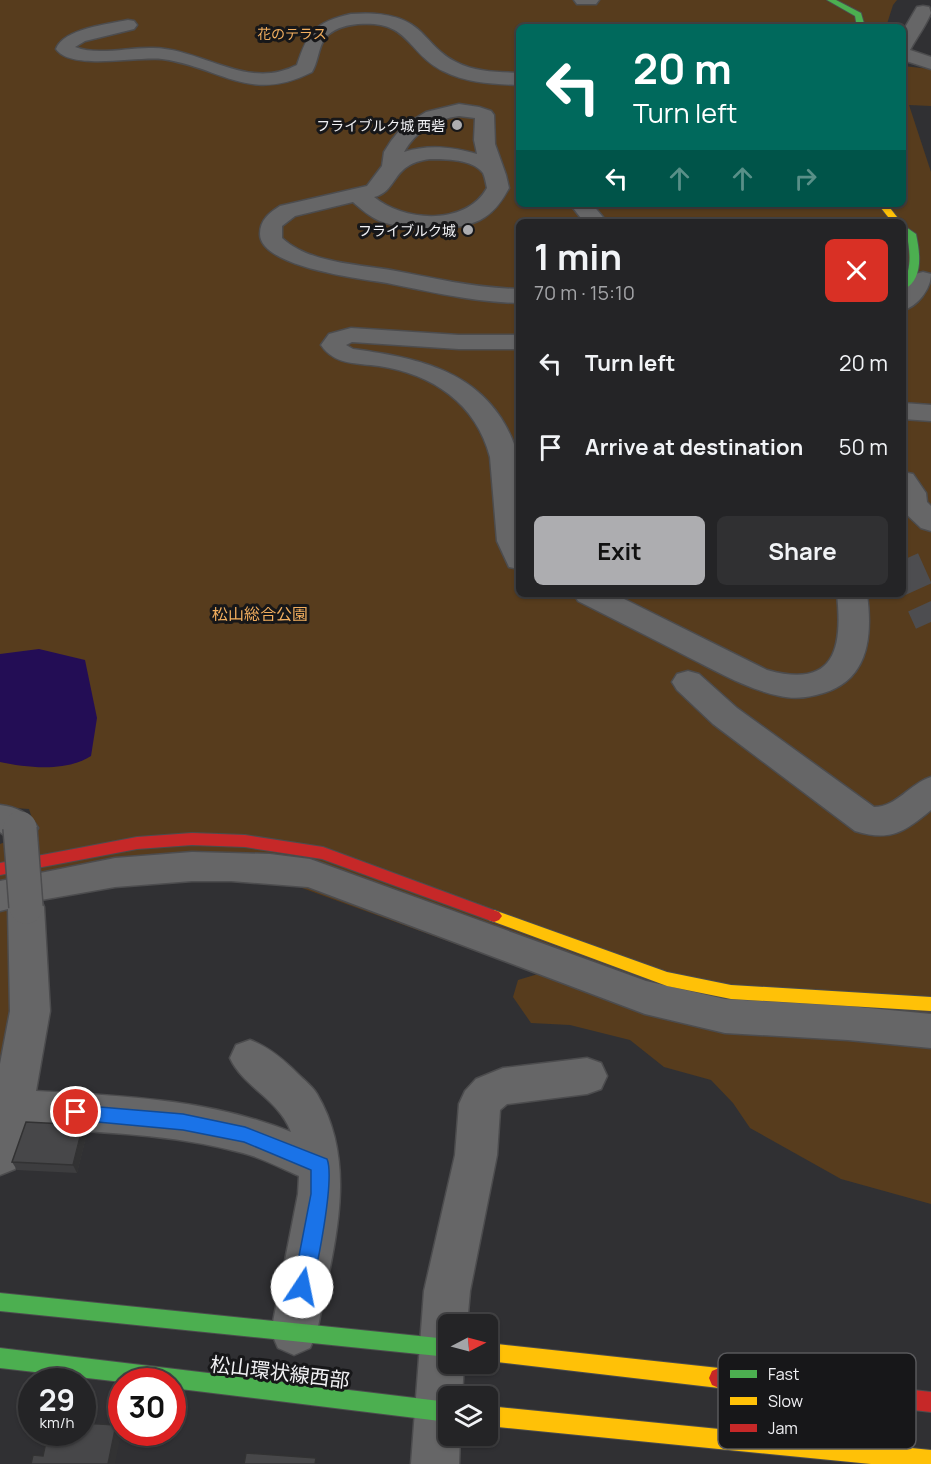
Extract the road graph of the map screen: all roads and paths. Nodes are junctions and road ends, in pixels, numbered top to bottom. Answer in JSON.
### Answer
{"nodes":[{"id":1,"x":583,"y":0,"type":"edge"},
{"id":2,"x":590,"y":0,"type":"edge"},
{"id":3,"x":831,"y":0,"type":"edge"},
{"id":4,"x":923,"y":11,"type":"dead end"},
{"id":5,"x":860,"y":24,"type":"edge"},
{"id":6,"x":129,"y":25,"type":"dead end"},
{"id":7,"x":906,"y":38,"type":"edge"},
{"id":8,"x":906,"y":55,"type":"edge"},
{"id":9,"x":931,"y":63,"type":"edge"},
{"id":10,"x":516,"y":79,"type":"edge"},
{"id":11,"x":392,"y":166,"type":"junction"},
{"id":12,"x":496,"y":175,"type":"junction"},
{"id":13,"x":359,"y":196,"type":"junction"},
{"id":14,"x":584,"y":207,"type":"edge"},
{"id":15,"x":885,"y":207,"type":"edge"},
{"id":16,"x":594,"y":219,"type":"edge"},
{"id":17,"x":894,"y":219,"type":"edge"},
{"id":18,"x":906,"y":230,"type":"edge"},
{"id":19,"x":910,"y":290,"type":"edge"},
{"id":20,"x":516,"y":296,"type":"edge"},
{"id":21,"x":516,"y":342,"type":"edge"},
{"id":22,"x":906,"y":411,"type":"edge"},
{"id":23,"x":931,"y":413,"type":"edge"},
{"id":24,"x":906,"y":484,"type":"edge"},
{"id":25,"x":931,"y":522,"type":"edge"},
{"id":26,"x":516,"y":553,"type":"edge"},
{"id":27,"x":594,"y":597,"type":"edge"},
{"id":28,"x":852,"y":597,"type":"edge"},
{"id":29,"x":688,"y":682,"type":"dead end"},
{"id":30,"x":931,"y":790,"type":"edge"},
{"id":31,"x":10,"y":823,"type":"edge"},
{"id":32,"x":0,"y":869,"type":"edge"},
{"id":33,"x":13,"y":902,"type":"edge"},
{"id":34,"x":931,"y":1004,"type":"edge"},
{"id":35,"x":931,"y":1031,"type":"edge"},
{"id":36,"x":250,"y":1058,"type":"dead end"},
{"id":37,"x":587,"y":1076,"type":"dead end"},
{"id":38,"x":12,"y":1108,"type":"junction"},
{"id":39,"x":0,"y":1155,"type":"edge"},
{"id":40,"x":320,"y":1165,"type":"junction"},
{"id":41,"x":0,"y":1302,"type":"edge"},
{"id":42,"x":446,"y":1314,"type":"edge"},
{"id":43,"x":294,"y":1332,"type":"junction"},
{"id":44,"x":438,"y":1347,"type":"edge"},
{"id":45,"x":498,"y":1353,"type":"edge"},
{"id":46,"x":0,"y":1358,"type":"edge"},
{"id":47,"x":718,"y":1378,"type":"edge"},
{"id":48,"x":916,"y":1400,"type":"edge"},
{"id":49,"x":931,"y":1402,"type":"edge"},
{"id":50,"x":438,"y":1411,"type":"edge"},
{"id":51,"x":498,"y":1417,"type":"edge"},
{"id":52,"x":718,"y":1439,"type":"edge"},
{"id":53,"x":438,"y":1441,"type":"edge"},
{"id":54,"x":820,"y":1449,"type":"edge"},
{"id":55,"x":931,"y":1460,"type":"edge"},
{"id":56,"x":435,"y":1464,"type":"edge"}],
"edges":[{"from":1,"to":2,"type":"street"},
{"from":3,"to":5,"type":"street"},
{"from":4,"to":7,"type":"street"},
{"from":6,"to":10,"type":"street"},
{"from":8,"to":9,"type":"street"},
{"from":11,"to":12,"type":"street"},
{"from":11,"to":12,"type":"street"},
{"from":11,"to":13,"type":"street"},
{"from":12,"to":13,"type":"street"},
{"from":13,"to":20,"type":"street"},
{"from":14,"to":16,"type":"street"},
{"from":15,"to":17,"type":"street"},
{"from":18,"to":19,"type":"street"},
{"from":21,"to":26,"type":"street"},
{"from":22,"to":23,"type":"street"},
{"from":24,"to":25,"type":"street"},
{"from":27,"to":28,"type":"street"},
{"from":29,"to":30,"type":"street"},
{"from":31,"to":33,"type":"street","bridge":true},
{"from":32,"to":34,"type":"street"},
{"from":33,"to":35,"type":"street"},
{"from":33,"to":38,"type":"street"},
{"from":36,"to":40,"type":"street"},
{"from":37,"to":42,"type":"street"},
{"from":38,"to":39,"type":"street"},
{"from":38,"to":40,"type":"street"},
{"from":40,"to":43,"type":"street"},
{"from":41,"to":43,"type":"street"},
{"from":43,"to":44,"type":"street"},
{"from":45,"to":47,"type":"street"},
{"from":46,"to":50,"type":"street","name":"松山環状線西部"},
{"from":48,"to":49,"type":"street"},
{"from":51,"to":52,"type":"street"},
{"from":53,"to":56,"type":"street"},
{"from":54,"to":55,"type":"street"}]}
